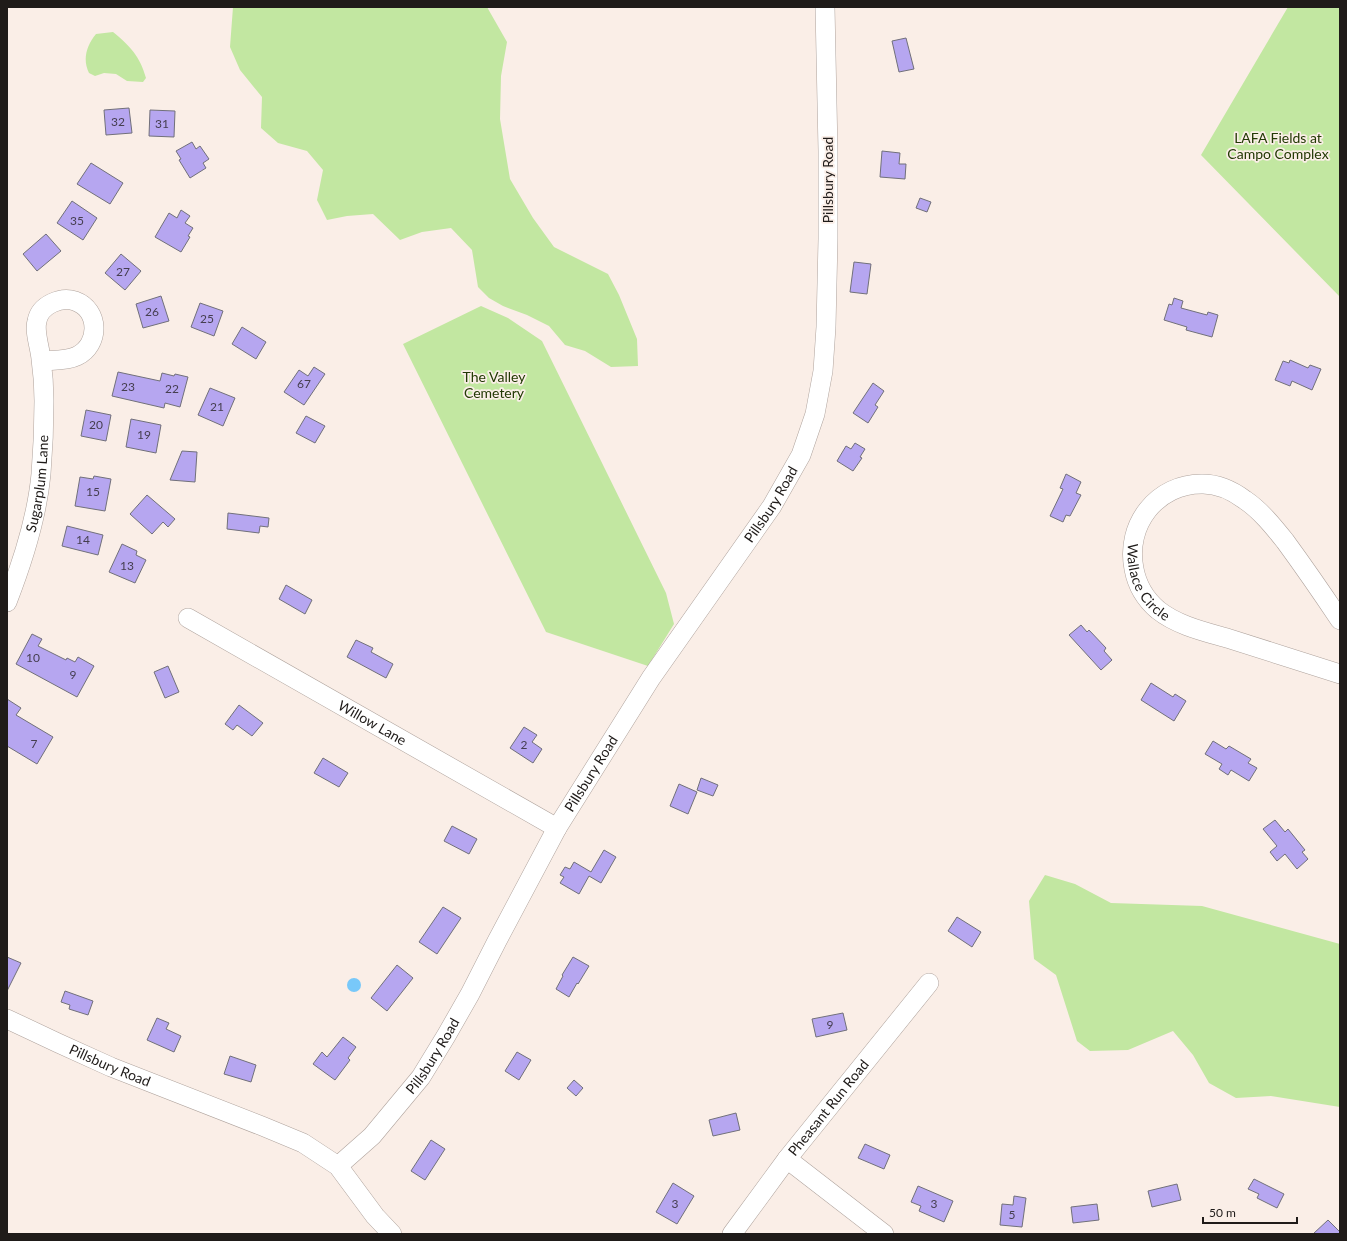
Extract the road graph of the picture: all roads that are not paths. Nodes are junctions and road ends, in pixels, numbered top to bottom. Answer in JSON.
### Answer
{"nodes":[{"id":1,"x":825,"y":7,"type":"edge"},
{"id":2,"x":42,"y":361,"type":"dead end"},
{"id":3,"x":7,"y":602,"type":"edge"},
{"id":4,"x":188,"y":618,"type":"dead end"},
{"id":5,"x":1340,"y":620,"type":"edge"},
{"id":6,"x":1340,"y":674,"type":"edge"},
{"id":7,"x":557,"y":828,"type":"junction"},
{"id":8,"x":929,"y":983,"type":"dead end"},
{"id":9,"x":7,"y":1019,"type":"edge"},
{"id":10,"x":787,"y":1159,"type":"junction"},
{"id":11,"x":338,"y":1166,"type":"junction"},
{"id":12,"x":392,"y":1234,"type":"edge"},
{"id":13,"x":732,"y":1234,"type":"edge"},
{"id":14,"x":884,"y":1234,"type":"edge"}],
"edges":[{"from":1,"to":7,"type":"street","name":"Pillsbury Road"},
{"from":2,"to":3,"type":"street","name":"Sugarplum Lane"},
{"from":4,"to":7,"type":"street","name":"Willow Lane"},
{"from":5,"to":6,"type":"street","name":"Wallace Circle"},
{"from":7,"to":11,"type":"street","name":"Pillsbury Road"},
{"from":8,"to":10,"type":"street","name":"Pheasant Run Road"},
{"from":9,"to":11,"type":"street","name":"Pillsbury Road"},
{"from":10,"to":13,"type":"street","name":"Pheasant Run Road"},
{"from":10,"to":14,"type":"street"},
{"from":11,"to":12,"type":"street"}]}
